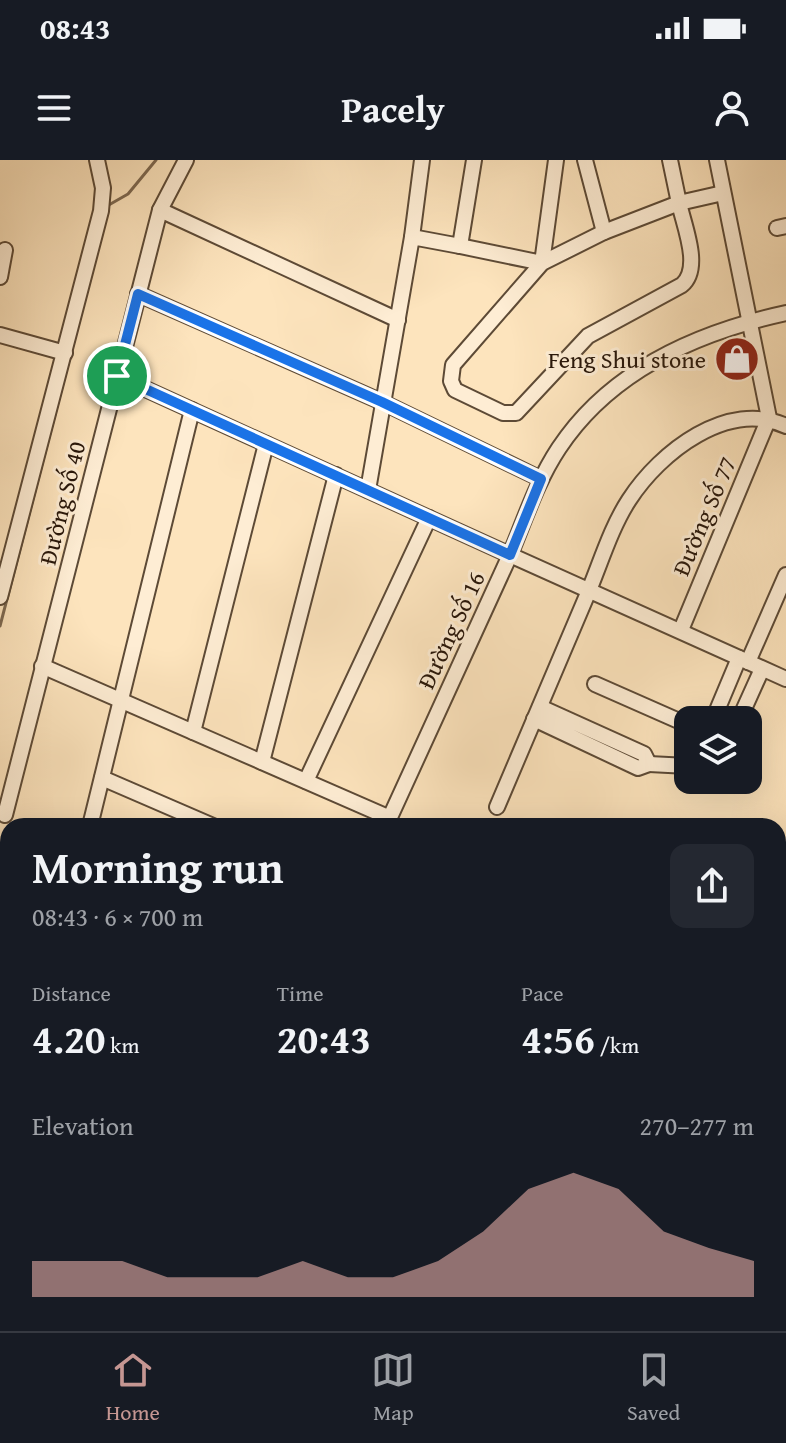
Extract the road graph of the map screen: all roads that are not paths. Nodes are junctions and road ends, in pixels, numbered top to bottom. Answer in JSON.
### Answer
{"nodes":[{"id":1,"x":97,"y":160,"type":"edge"},
{"id":2,"x":186,"y":160,"type":"edge"},
{"id":3,"x":422,"y":160,"type":"edge"},
{"id":4,"x":474,"y":160,"type":"edge"},
{"id":5,"x":556,"y":160,"type":"edge"},
{"id":6,"x":585,"y":160,"type":"edge"},
{"id":7,"x":670,"y":160,"type":"edge"},
{"id":8,"x":717,"y":160,"type":"edge"},
{"id":9,"x":723,"y":193,"type":"junction"},
{"id":10,"x":679,"y":203,"type":"junction"},
{"id":11,"x":160,"y":210,"type":"junction"},
{"id":12,"x":604,"y":232,"type":"junction"},
{"id":13,"x":412,"y":237,"type":"junction"},
{"id":14,"x":460,"y":246,"type":"junction"},
{"id":15,"x":0,"y":252,"type":"edge"},
{"id":16,"x":542,"y":263,"type":"junction"},
{"id":17,"x":0,"y":277,"type":"edge"},
{"id":18,"x":138,"y":294,"type":"junction"},
{"id":19,"x":786,"y":313,"type":"edge"},
{"id":20,"x":398,"y":320,"type":"junction"},
{"id":21,"x":749,"y":321,"type":"junction"},
{"id":22,"x":0,"y":335,"type":"edge"},
{"id":23,"x":65,"y":353,"type":"junction"},
{"id":24,"x":117,"y":376,"type":"junction"},
{"id":25,"x":382,"y":402,"type":"junction"},
{"id":26,"x":192,"y":410,"type":"junction"},
{"id":27,"x":769,"y":418,"type":"junction"},
{"id":28,"x":786,"y":426,"type":"edge"},
{"id":29,"x":266,"y":444,"type":"junction"},
{"id":30,"x":336,"y":475,"type":"junction"},
{"id":31,"x":541,"y":479,"type":"junction"},
{"id":32,"x":368,"y":490,"type":"junction"},
{"id":33,"x":429,"y":518,"type":"junction"},
{"id":34,"x":510,"y":555,"type":"junction"},
{"id":35,"x":786,"y":575,"type":"edge"},
{"id":36,"x":590,"y":590,"type":"junction"},
{"id":37,"x":0,"y":597,"type":"edge"},
{"id":38,"x":681,"y":630,"type":"junction"},
{"id":39,"x":749,"y":663,"type":"junction"},
{"id":40,"x":42,"y":666,"type":"junction"},
{"id":41,"x":786,"y":679,"type":"edge"},
{"id":42,"x":595,"y":684,"type":"dead end"},
{"id":43,"x":120,"y":700,"type":"junction"},
{"id":44,"x":722,"y":706,"type":"edge"},
{"id":45,"x":741,"y":706,"type":"edge"},
{"id":46,"x":537,"y":713,"type":"junction"},
{"id":47,"x":674,"y":719,"type":"edge"},
{"id":48,"x":193,"y":732,"type":"junction"},
{"id":49,"x":262,"y":762,"type":"junction"},
{"id":50,"x":674,"y":765,"type":"edge"},
{"id":51,"x":102,"y":778,"type":"junction"},
{"id":52,"x":306,"y":781,"type":"junction"},
{"id":53,"x":497,"y":807,"type":"dead end"},
{"id":54,"x":5,"y":815,"type":"dead end"},
{"id":55,"x":92,"y":818,"type":"edge"},
{"id":56,"x":194,"y":818,"type":"edge"},
{"id":57,"x":380,"y":818,"type":"edge"},
{"id":58,"x":390,"y":818,"type":"edge"}],
"edges":[{"from":1,"to":23,"type":"street"},
{"from":2,"to":11,"type":"street","name":"Đường Số 40"},
{"from":3,"to":13,"type":"street"},
{"from":4,"to":14,"type":"street"},
{"from":5,"to":16,"type":"street"},
{"from":6,"to":12,"type":"street"},
{"from":7,"to":10,"type":"street"},
{"from":8,"to":9,"type":"street"},
{"from":9,"to":10,"type":"street"},
{"from":9,"to":21,"type":"street"},
{"from":10,"to":12,"type":"street"},
{"from":10,"to":16,"type":"street"},
{"from":11,"to":18,"type":"street","name":"Đường Số 40"},
{"from":11,"to":20,"type":"street"},
{"from":12,"to":16,"type":"street"},
{"from":13,"to":14,"type":"street"},
{"from":13,"to":20,"type":"street"},
{"from":14,"to":16,"type":"street"},
{"from":15,"to":17,"type":"street"},
{"from":18,"to":24,"type":"street","name":"Đường Số 40"},
{"from":18,"to":25,"type":"street"},
{"from":19,"to":21,"type":"street"},
{"from":20,"to":25,"type":"street"},
{"from":21,"to":27,"type":"street"},
{"from":21,"to":31,"type":"street"},
{"from":22,"to":23,"type":"street"},
{"from":23,"to":37,"type":"street"},
{"from":24,"to":26,"type":"street"},
{"from":24,"to":40,"type":"street","name":"Đường Số 40"},
{"from":25,"to":31,"type":"street"},
{"from":25,"to":32,"type":"street"},
{"from":26,"to":29,"type":"street"},
{"from":26,"to":43,"type":"street"},
{"from":27,"to":28,"type":"street"},
{"from":27,"to":36,"type":"street"},
{"from":27,"to":38,"type":"street","name":"Đường Số 77"},
{"from":29,"to":30,"type":"street"},
{"from":29,"to":48,"type":"street"},
{"from":30,"to":32,"type":"street"},
{"from":30,"to":49,"type":"street"},
{"from":31,"to":34,"type":"street"},
{"from":32,"to":33,"type":"street"},
{"from":33,"to":34,"type":"street"},
{"from":33,"to":52,"type":"street"},
{"from":34,"to":36,"type":"street","name":"Đường Số 16"},
{"from":34,"to":58,"type":"street","name":"Đường Số 16"},
{"from":35,"to":39,"type":"street"},
{"from":36,"to":38,"type":"street","name":"Đường Số 16"},
{"from":36,"to":46,"type":"street"},
{"from":38,"to":39,"type":"street","name":"Đường Số 16"},
{"from":39,"to":41,"type":"street","name":"Đường Số 16"},
{"from":39,"to":44,"type":"street"},
{"from":39,"to":45,"type":"street"},
{"from":40,"to":43,"type":"street"},
{"from":40,"to":54,"type":"street","name":"Đường Số 40"},
{"from":42,"to":47,"type":"street"},
{"from":43,"to":48,"type":"street"},
{"from":43,"to":51,"type":"street"},
{"from":46,"to":50,"type":"street"},
{"from":46,"to":53,"type":"street"},
{"from":48,"to":49,"type":"street"},
{"from":49,"to":52,"type":"street"},
{"from":51,"to":55,"type":"street"},
{"from":51,"to":56,"type":"street"},
{"from":52,"to":57,"type":"street"}]}
